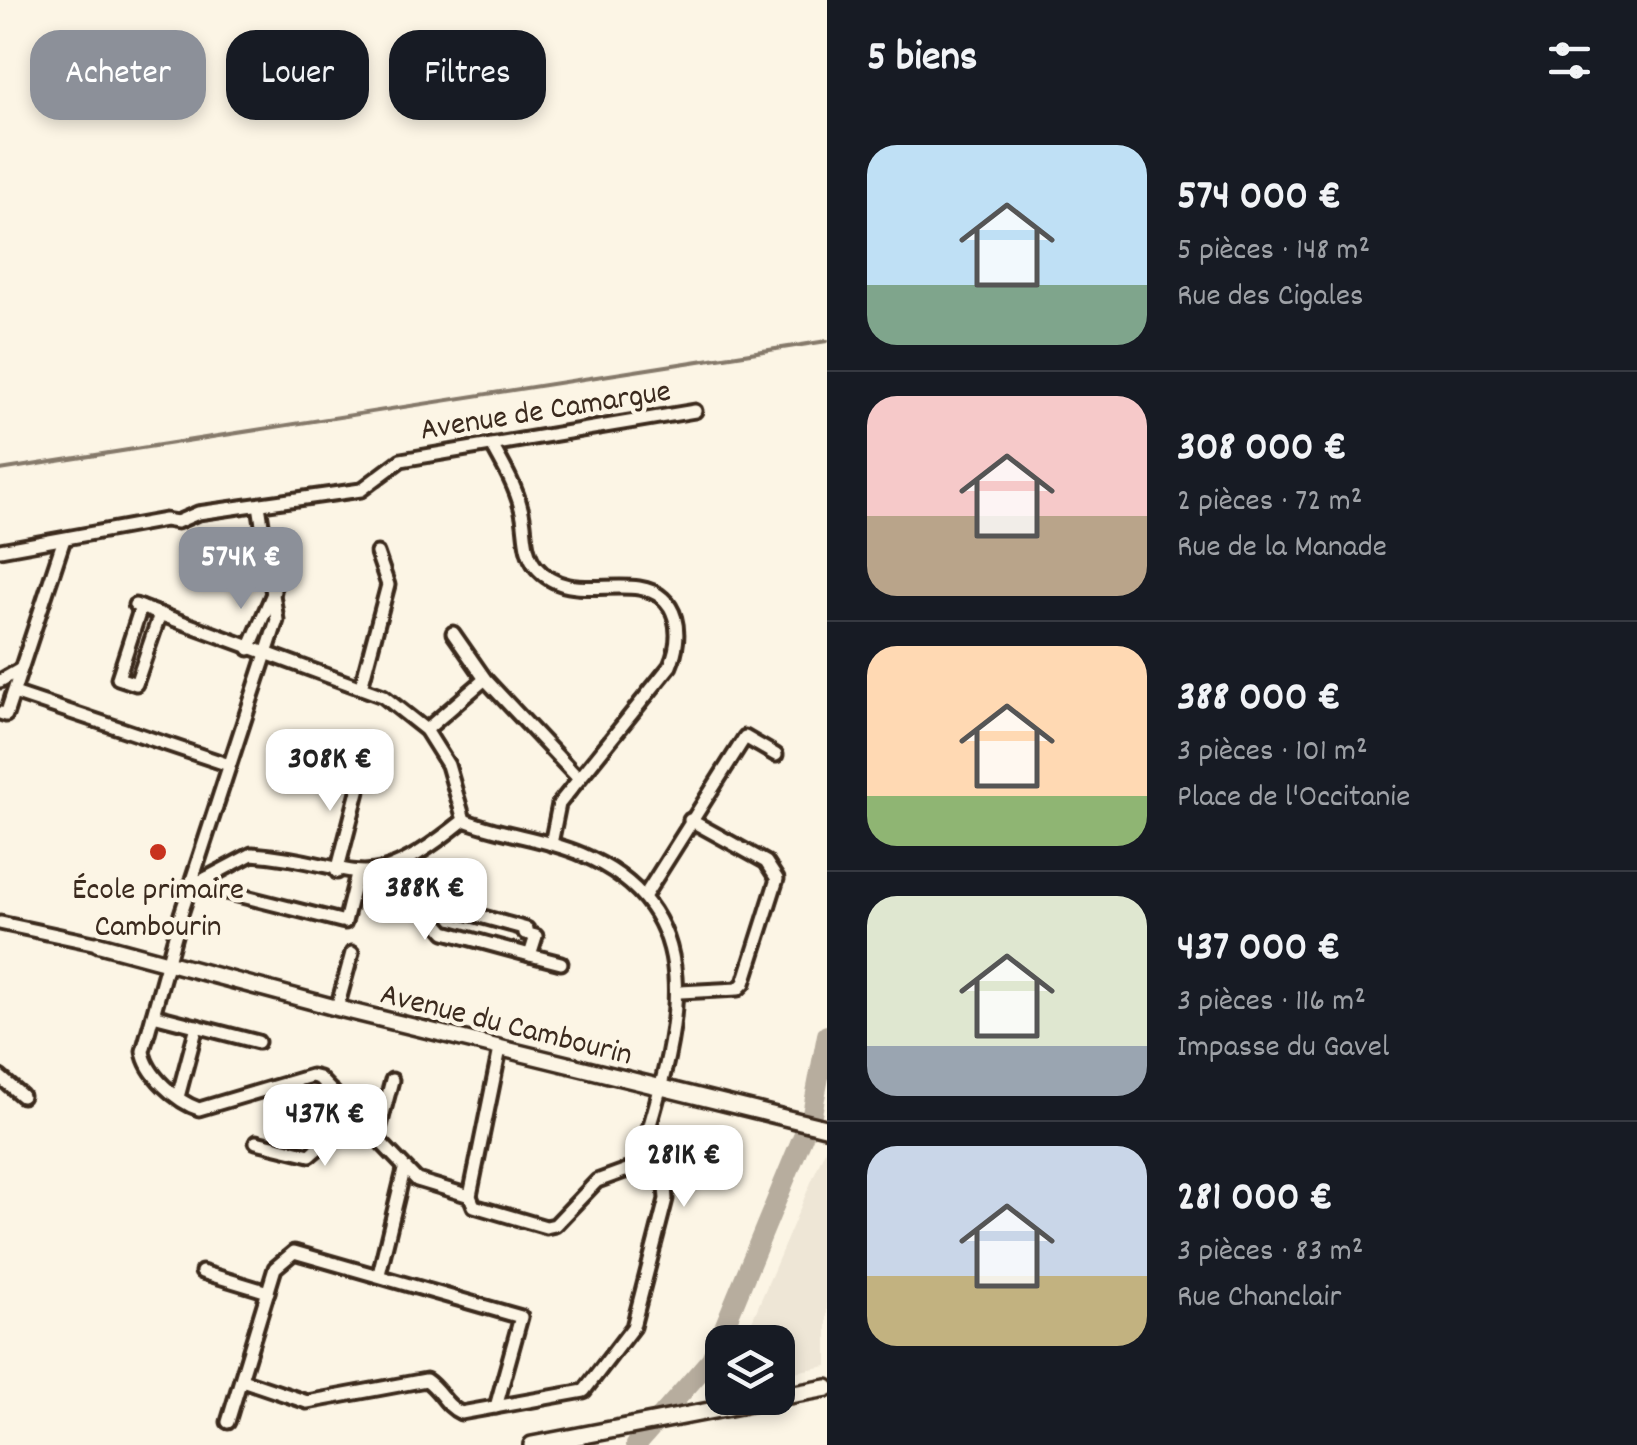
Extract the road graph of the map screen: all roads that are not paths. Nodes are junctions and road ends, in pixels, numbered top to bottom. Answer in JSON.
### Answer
{"nodes":[{"id":1,"x":695,"y":410,"type":"dead end"},
{"id":2,"x":492,"y":444,"type":"junction"},
{"id":3,"x":259,"y":506,"type":"junction"},
{"id":4,"x":64,"y":539,"type":"junction"},
{"id":5,"x":0,"y":550,"type":"edge"},
{"id":6,"x":377,"y":554,"type":"dead end"},
{"id":7,"x":274,"y":591,"type":"junction"},
{"id":8,"x":160,"y":614,"type":"junction"},
{"id":9,"x":453,"y":633,"type":"dead end"},
{"id":10,"x":249,"y":649,"type":"junction"},
{"id":11,"x":265,"y":656,"type":"junction"},
{"id":12,"x":21,"y":670,"type":"junction"},
{"id":13,"x":485,"y":679,"type":"junction"},
{"id":14,"x":0,"y":681,"type":"edge"},
{"id":15,"x":361,"y":687,"type":"junction"},
{"id":16,"x":14,"y":692,"type":"junction"},
{"id":17,"x":0,"y":712,"type":"edge"},
{"id":18,"x":426,"y":730,"type":"junction"},
{"id":19,"x":776,"y":755,"type":"dead end"},
{"id":20,"x":230,"y":765,"type":"junction"},
{"id":21,"x":364,"y":768,"type":"dead end"},
{"id":22,"x":578,"y":778,"type":"junction"},
{"id":23,"x":464,"y":820,"type":"junction"},
{"id":24,"x":690,"y":820,"type":"junction"},
{"id":25,"x":552,"y":844,"type":"junction"},
{"id":26,"x":398,"y":868,"type":"junction"},
{"id":27,"x":336,"y":872,"type":"junction"},
{"id":28,"x":357,"y":874,"type":"junction"},
{"id":29,"x":207,"y":878,"type":"junction"},
{"id":30,"x":193,"y":879,"type":"junction"},
{"id":31,"x":644,"y":898,"type":"junction"},
{"id":32,"x":424,"y":907,"type":"junction"},
{"id":33,"x":0,"y":923,"type":"edge"},
{"id":34,"x":98,"y":944,"type":"joint"},
{"id":35,"x":352,"y":953,"type":"dead end"},
{"id":36,"x":530,"y":955,"type":"junction"},
{"id":37,"x":167,"y":960,"type":"junction"},
{"id":38,"x":561,"y":963,"type":"dead end"},
{"id":39,"x":680,"y":992,"type":"junction"},
{"id":40,"x":337,"y":1008,"type":"junction"},
{"id":41,"x":153,"y":1015,"type":"junction"},
{"id":42,"x":197,"y":1026,"type":"junction"},
{"id":43,"x":258,"y":1042,"type":"dead end"},
{"id":44,"x":500,"y":1049,"type":"junction"},
{"id":45,"x":0,"y":1076,"type":"edge"},
{"id":46,"x":392,"y":1080,"type":"dead end"},
{"id":47,"x":660,"y":1089,"type":"junction"},
{"id":48,"x":333,"y":1092,"type":"junction"},
{"id":49,"x":22,"y":1096,"type":"dead end"},
{"id":50,"x":178,"y":1097,"type":"junction"},
{"id":51,"x":827,"y":1128,"type":"edge"},
{"id":52,"x":377,"y":1137,"type":"junction"},
{"id":53,"x":256,"y":1142,"type":"dead end"},
{"id":54,"x":638,"y":1166,"type":"junction"},
{"id":55,"x":404,"y":1170,"type":"junction"},
{"id":56,"x":470,"y":1196,"type":"junction"},
{"id":57,"x":202,"y":1272,"type":"dead end"},
{"id":58,"x":380,"y":1274,"type":"junction"},
{"id":59,"x":268,"y":1292,"type":"junction"},
{"id":60,"x":242,"y":1380,"type":"junction"},
{"id":61,"x":827,"y":1388,"type":"edge"},
{"id":62,"x":795,"y":1394,"type":"edge"},
{"id":63,"x":496,"y":1407,"type":"junction"},
{"id":64,"x":705,"y":1411,"type":"edge"},
{"id":65,"x":228,"y":1422,"type":"dead end"},
{"id":66,"x":532,"y":1445,"type":"edge"}],
"edges":[{"from":1,"to":2,"type":"street","name":"Avenue de Camargue"},
{"from":2,"to":3,"type":"street","name":"Avenue de Camargue"},
{"from":2,"to":22,"type":"street"},
{"from":3,"to":4,"type":"street","name":"Avenue de Camargue"},
{"from":3,"to":7,"type":"street"},
{"from":4,"to":5,"type":"street","name":"Avenue de Camargue"},
{"from":4,"to":12,"type":"street"},
{"from":6,"to":15,"type":"street"},
{"from":7,"to":10,"type":"street"},
{"from":7,"to":11,"type":"street"},
{"from":8,"to":8,"type":"street"},
{"from":8,"to":10,"type":"street"},
{"from":9,"to":13,"type":"street"},
{"from":10,"to":11,"type":"street"},
{"from":11,"to":15,"type":"street"},
{"from":11,"to":20,"type":"street"},
{"from":12,"to":14,"type":"street"},
{"from":12,"to":16,"type":"street"},
{"from":13,"to":18,"type":"street"},
{"from":13,"to":22,"type":"street"},
{"from":15,"to":18,"type":"street"},
{"from":16,"to":17,"type":"street"},
{"from":16,"to":20,"type":"street"},
{"from":18,"to":23,"type":"street"},
{"from":19,"to":24,"type":"street"},
{"from":20,"to":30,"type":"street"},
{"from":21,"to":27,"type":"street"},
{"from":22,"to":25,"type":"street"},
{"from":23,"to":25,"type":"street"},
{"from":23,"to":26,"type":"street"},
{"from":24,"to":31,"type":"street"},
{"from":24,"to":39,"type":"street"},
{"from":25,"to":31,"type":"street"},
{"from":26,"to":28,"type":"street"},
{"from":26,"to":32,"type":"street"},
{"from":27,"to":28,"type":"street"},
{"from":27,"to":29,"type":"street"},
{"from":28,"to":29,"type":"street"},
{"from":29,"to":30,"type":"street"},
{"from":30,"to":37,"type":"street"},
{"from":31,"to":39,"type":"street"},
{"from":32,"to":36,"type":"street"},
{"from":32,"to":36,"type":"street"},
{"from":33,"to":34,"type":"street","name":"Avenue du Cambourin"},
{"from":34,"to":37,"type":"street","name":"Avenue du Cambourin"},
{"from":35,"to":40,"type":"street"},
{"from":36,"to":38,"type":"street"},
{"from":37,"to":40,"type":"street","name":"Avenue du Cambourin"},
{"from":37,"to":41,"type":"street"},
{"from":39,"to":47,"type":"street"},
{"from":40,"to":44,"type":"street","name":"Avenue du Cambourin"},
{"from":41,"to":42,"type":"street"},
{"from":41,"to":50,"type":"street"},
{"from":42,"to":43,"type":"street"},
{"from":42,"to":50,"type":"street"},
{"from":44,"to":47,"type":"street","name":"Avenue du Cambourin"},
{"from":44,"to":56,"type":"street"},
{"from":45,"to":49,"type":"street"},
{"from":46,"to":52,"type":"street"},
{"from":47,"to":51,"type":"street","name":"Avenue du Cambourin"},
{"from":47,"to":54,"type":"street"},
{"from":48,"to":50,"type":"street"},
{"from":48,"to":52,"type":"street"},
{"from":48,"to":53,"type":"street"},
{"from":52,"to":55,"type":"street"},
{"from":54,"to":56,"type":"street"},
{"from":54,"to":63,"type":"street"},
{"from":55,"to":56,"type":"street"},
{"from":55,"to":58,"type":"street"},
{"from":57,"to":59,"type":"street"},
{"from":58,"to":59,"type":"street"},
{"from":58,"to":63,"type":"street"},
{"from":59,"to":60,"type":"street"},
{"from":60,"to":63,"type":"street"},
{"from":60,"to":65,"type":"street"},
{"from":61,"to":62,"type":"main road"},
{"from":64,"to":66,"type":"main road"}]}
